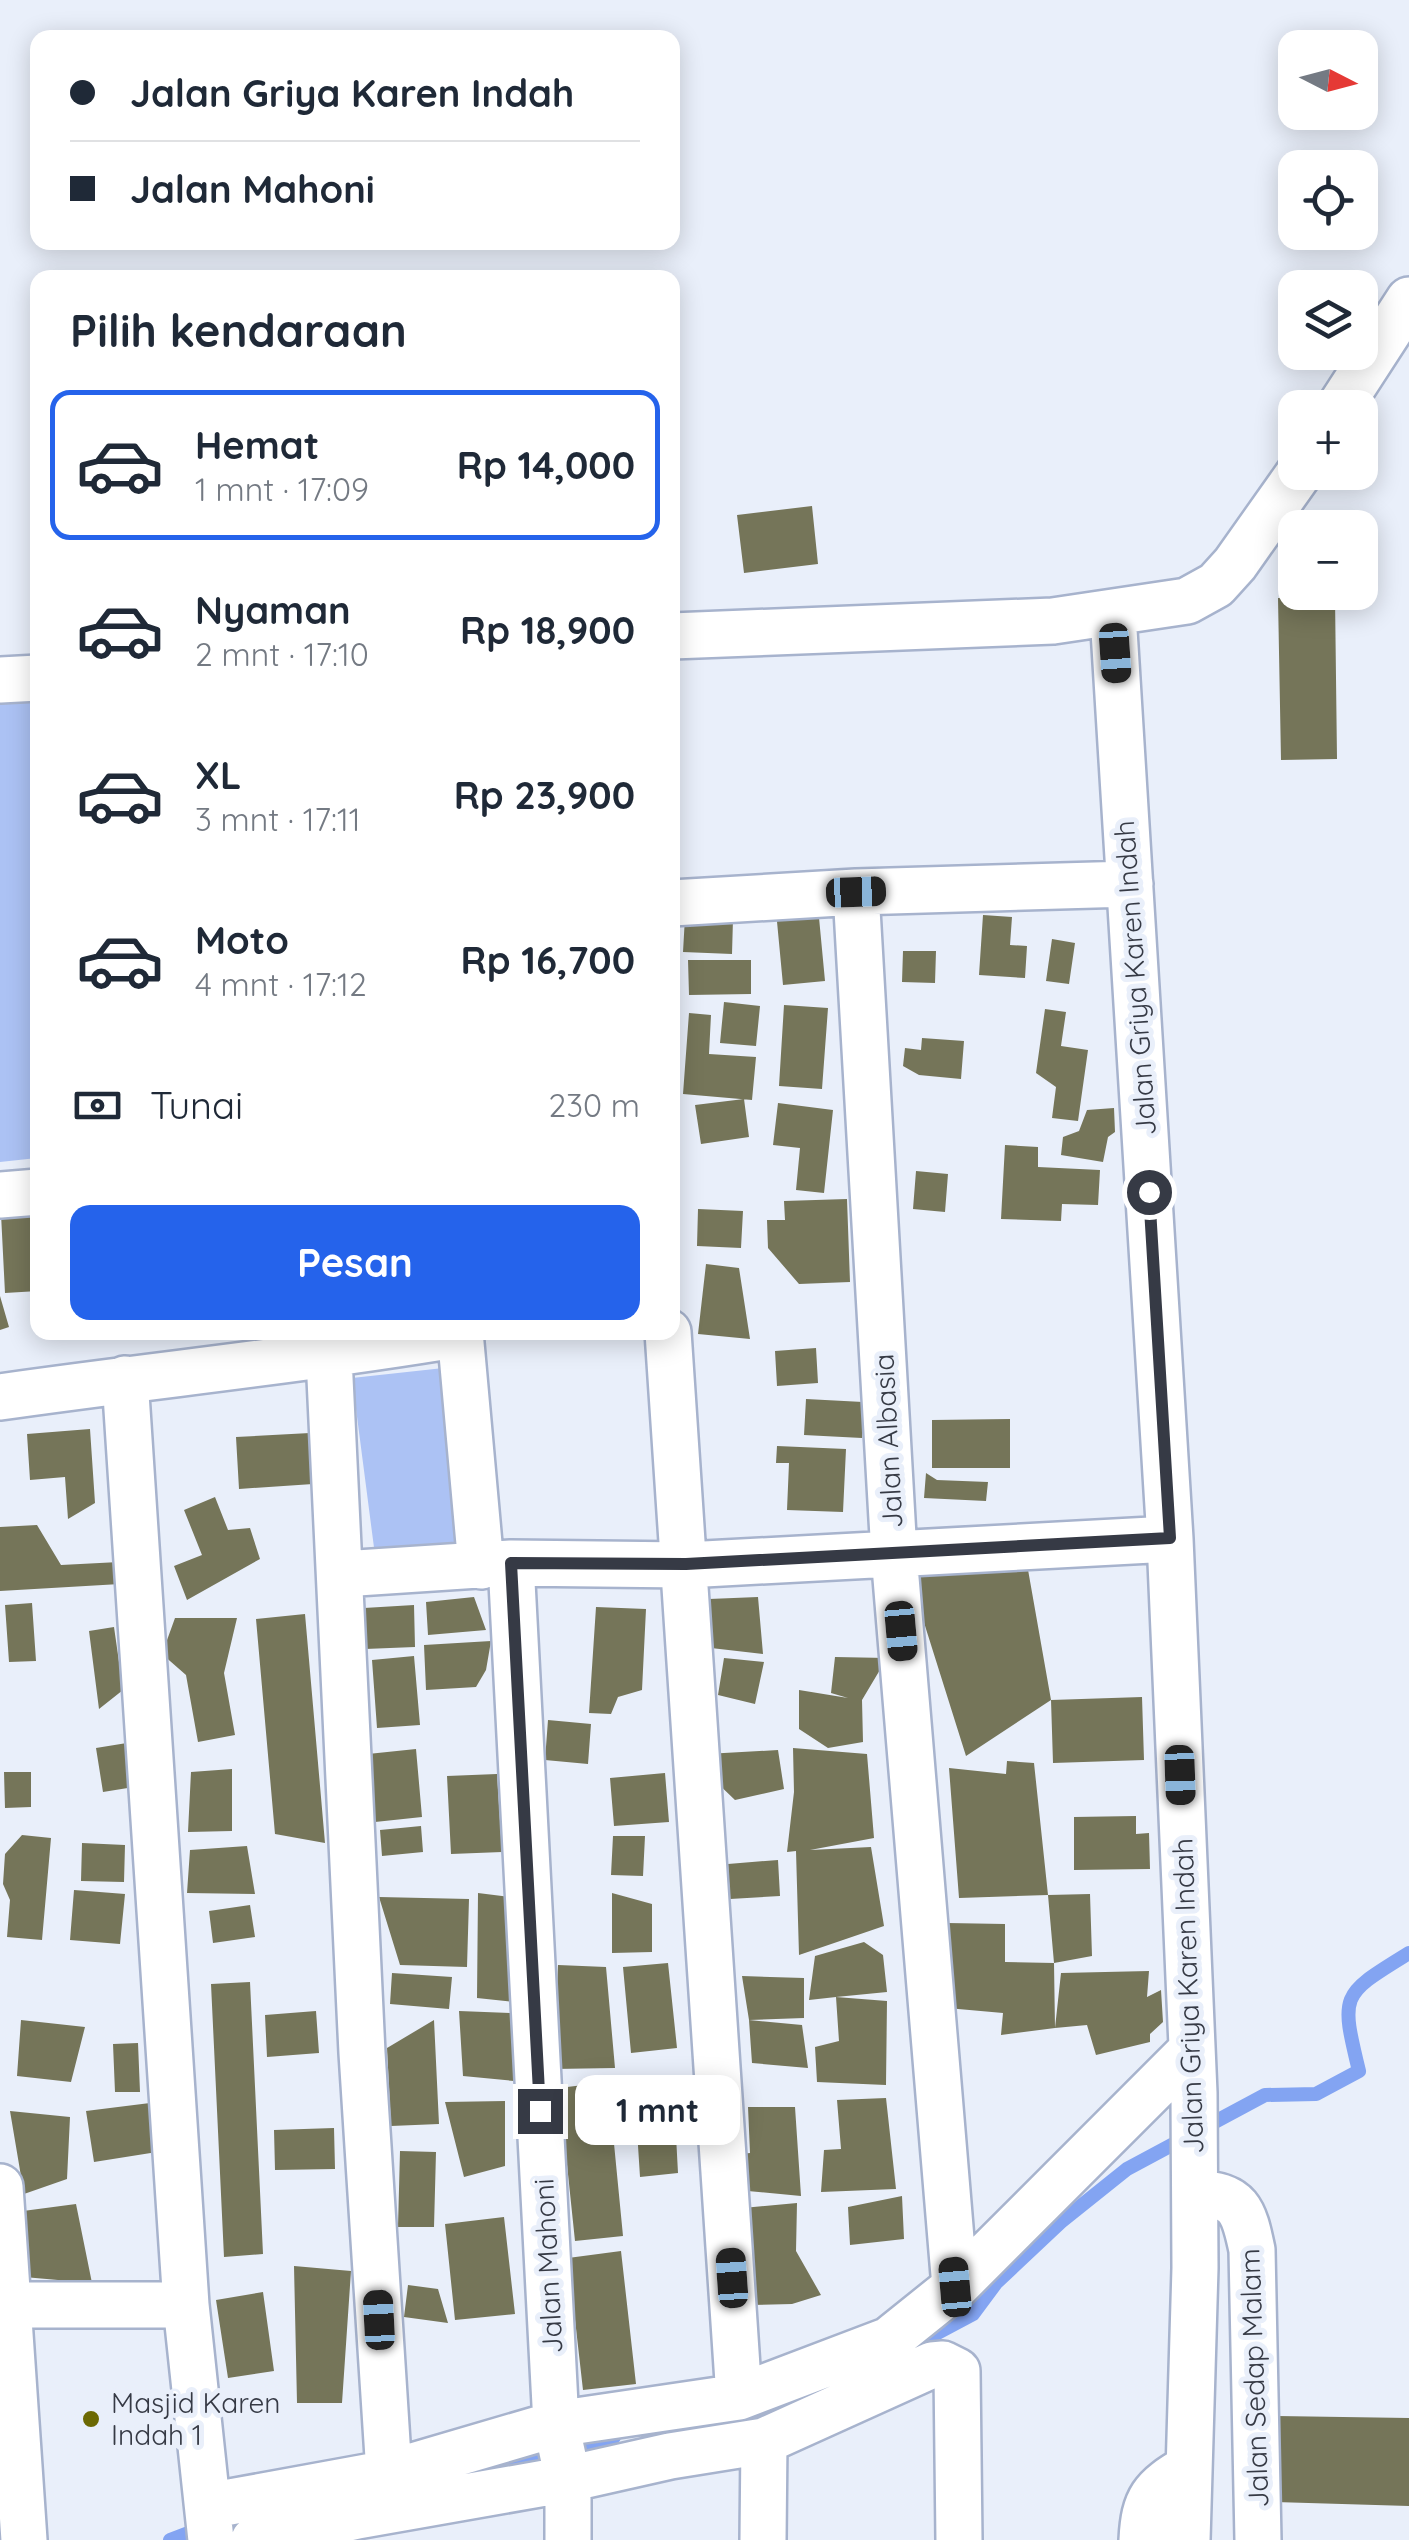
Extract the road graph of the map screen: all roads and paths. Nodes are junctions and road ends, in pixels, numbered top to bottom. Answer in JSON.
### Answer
{"nodes":[{"id":1,"x":1409,"y":300,"type":"edge"},
{"id":2,"x":1350,"y":390,"type":"edge"},
{"id":3,"x":1287,"y":490,"type":"edge"},
{"id":4,"x":1112,"y":614,"type":"junction"},
{"id":5,"x":680,"y":636,"type":"edge"},
{"id":6,"x":30,"y":678,"type":"edge"},
{"id":7,"x":0,"y":680,"type":"edge"},
{"id":8,"x":1130,"y":884,"type":"junction"},
{"id":9,"x":856,"y":892,"type":"junction"},
{"id":10,"x":680,"y":903,"type":"edge"},
{"id":11,"x":30,"y":1193,"type":"edge"},
{"id":12,"x":0,"y":1196,"type":"edge"},
{"id":13,"x":420,"y":1340,"type":"edge"},
{"id":14,"x":461,"y":1340,"type":"edge"},
{"id":15,"x":669,"y":1340,"type":"edge"},
{"id":16,"x":329,"y":1356,"type":"junction"},
{"id":17,"x":125,"y":1379,"type":"junction"},
{"id":18,"x":0,"y":1397,"type":"edge"},
{"id":19,"x":1170,"y":1538,"type":"junction"},
{"id":20,"x":894,"y":1554,"type":"junction"},
{"id":21,"x":496,"y":1564,"type":"junction"},
{"id":22,"x":686,"y":1564,"type":"junction"},
{"id":23,"x":342,"y":1574,"type":"junction"},
{"id":24,"x":1193,"y":2072,"type":"junction"},
{"id":25,"x":1195,"y":2173,"type":"junction"},
{"id":26,"x":0,"y":2187,"type":"edge"},
{"id":27,"x":955,"y":2287,"type":"junction"},
{"id":28,"x":8,"y":2305,"type":"junction"},
{"id":29,"x":186,"y":2305,"type":"junction"},
{"id":30,"x":739,"y":2397,"type":"junction"},
{"id":31,"x":783,"y":2412,"type":"junction"},
{"id":32,"x":562,"y":2451,"type":"junction"},
{"id":33,"x":1188,"y":2468,"type":"junction"},
{"id":34,"x":389,"y":2473,"type":"junction"},
{"id":35,"x":209,"y":2520,"type":"edge"},
{"id":36,"x":357,"y":2528,"type":"edge"},
{"id":37,"x":24,"y":2540,"type":"edge"},
{"id":38,"x":254,"y":2540,"type":"edge"},
{"id":39,"x":568,"y":2540,"type":"edge"},
{"id":40,"x":764,"y":2540,"type":"edge"},
{"id":41,"x":959,"y":2540,"type":"edge"},
{"id":42,"x":1142,"y":2540,"type":"edge"},
{"id":43,"x":1187,"y":2540,"type":"edge"},
{"id":44,"x":1258,"y":2540,"type":"edge"}],
"edges":[{"from":1,"to":2,"type":"street"},
{"from":3,"to":4,"type":"street"},
{"from":4,"to":5,"type":"street"},
{"from":4,"to":8,"type":"street","name":"Jalan Griya Karen Indah"},
{"from":6,"to":7,"type":"street"},
{"from":8,"to":9,"type":"street"},
{"from":8,"to":19,"type":"street","name":"Jalan Griya Karen Indah"},
{"from":9,"to":10,"type":"street"},
{"from":9,"to":20,"type":"street","name":"Jalan Albasia"},
{"from":11,"to":12,"type":"street"},
{"from":13,"to":16,"type":"street"},
{"from":14,"to":21,"type":"street","name":"Jalan Mahoni"},
{"from":15,"to":22,"type":"street"},
{"from":16,"to":17,"type":"street"},
{"from":16,"to":23,"type":"street"},
{"from":17,"to":18,"type":"street"},
{"from":17,"to":29,"type":"street"},
{"from":19,"to":20,"type":"street"},
{"from":19,"to":24,"type":"street","name":"Jalan Griya Karen Indah"},
{"from":20,"to":22,"type":"street"},
{"from":20,"to":27,"type":"street","name":"Jalan Albasia"},
{"from":21,"to":22,"type":"street"},
{"from":21,"to":23,"type":"street"},
{"from":21,"to":32,"type":"street","name":"Jalan Mahoni"},
{"from":22,"to":30,"type":"street"},
{"from":23,"to":34,"type":"street"},
{"from":24,"to":25,"type":"street","name":"Jalan Griya Karen Indah"},
{"from":24,"to":27,"type":"street"},
{"from":25,"to":33,"type":"street","name":"Jalan Griya Karen Indah"},
{"from":25,"to":44,"type":"street","name":"Jalan Sedap Malam"},
{"from":26,"to":28,"type":"street"},
{"from":27,"to":31,"type":"street"},
{"from":28,"to":29,"type":"street"},
{"from":28,"to":37,"type":"street"},
{"from":29,"to":35,"type":"street"},
{"from":30,"to":31,"type":"street"},
{"from":30,"to":32,"type":"street"},
{"from":31,"to":32,"type":"street"},
{"from":31,"to":40,"type":"street"},
{"from":31,"to":41,"type":"street"},
{"from":32,"to":34,"type":"street"},
{"from":32,"to":36,"type":"street"},
{"from":32,"to":39,"type":"street","name":"Jalan Mahoni"},
{"from":33,"to":42,"type":"street"},
{"from":33,"to":43,"type":"street","name":"Jalan Griya Karen Indah"},
{"from":34,"to":35,"type":"street"},
{"from":36,"to":38,"type":"street"}]}
